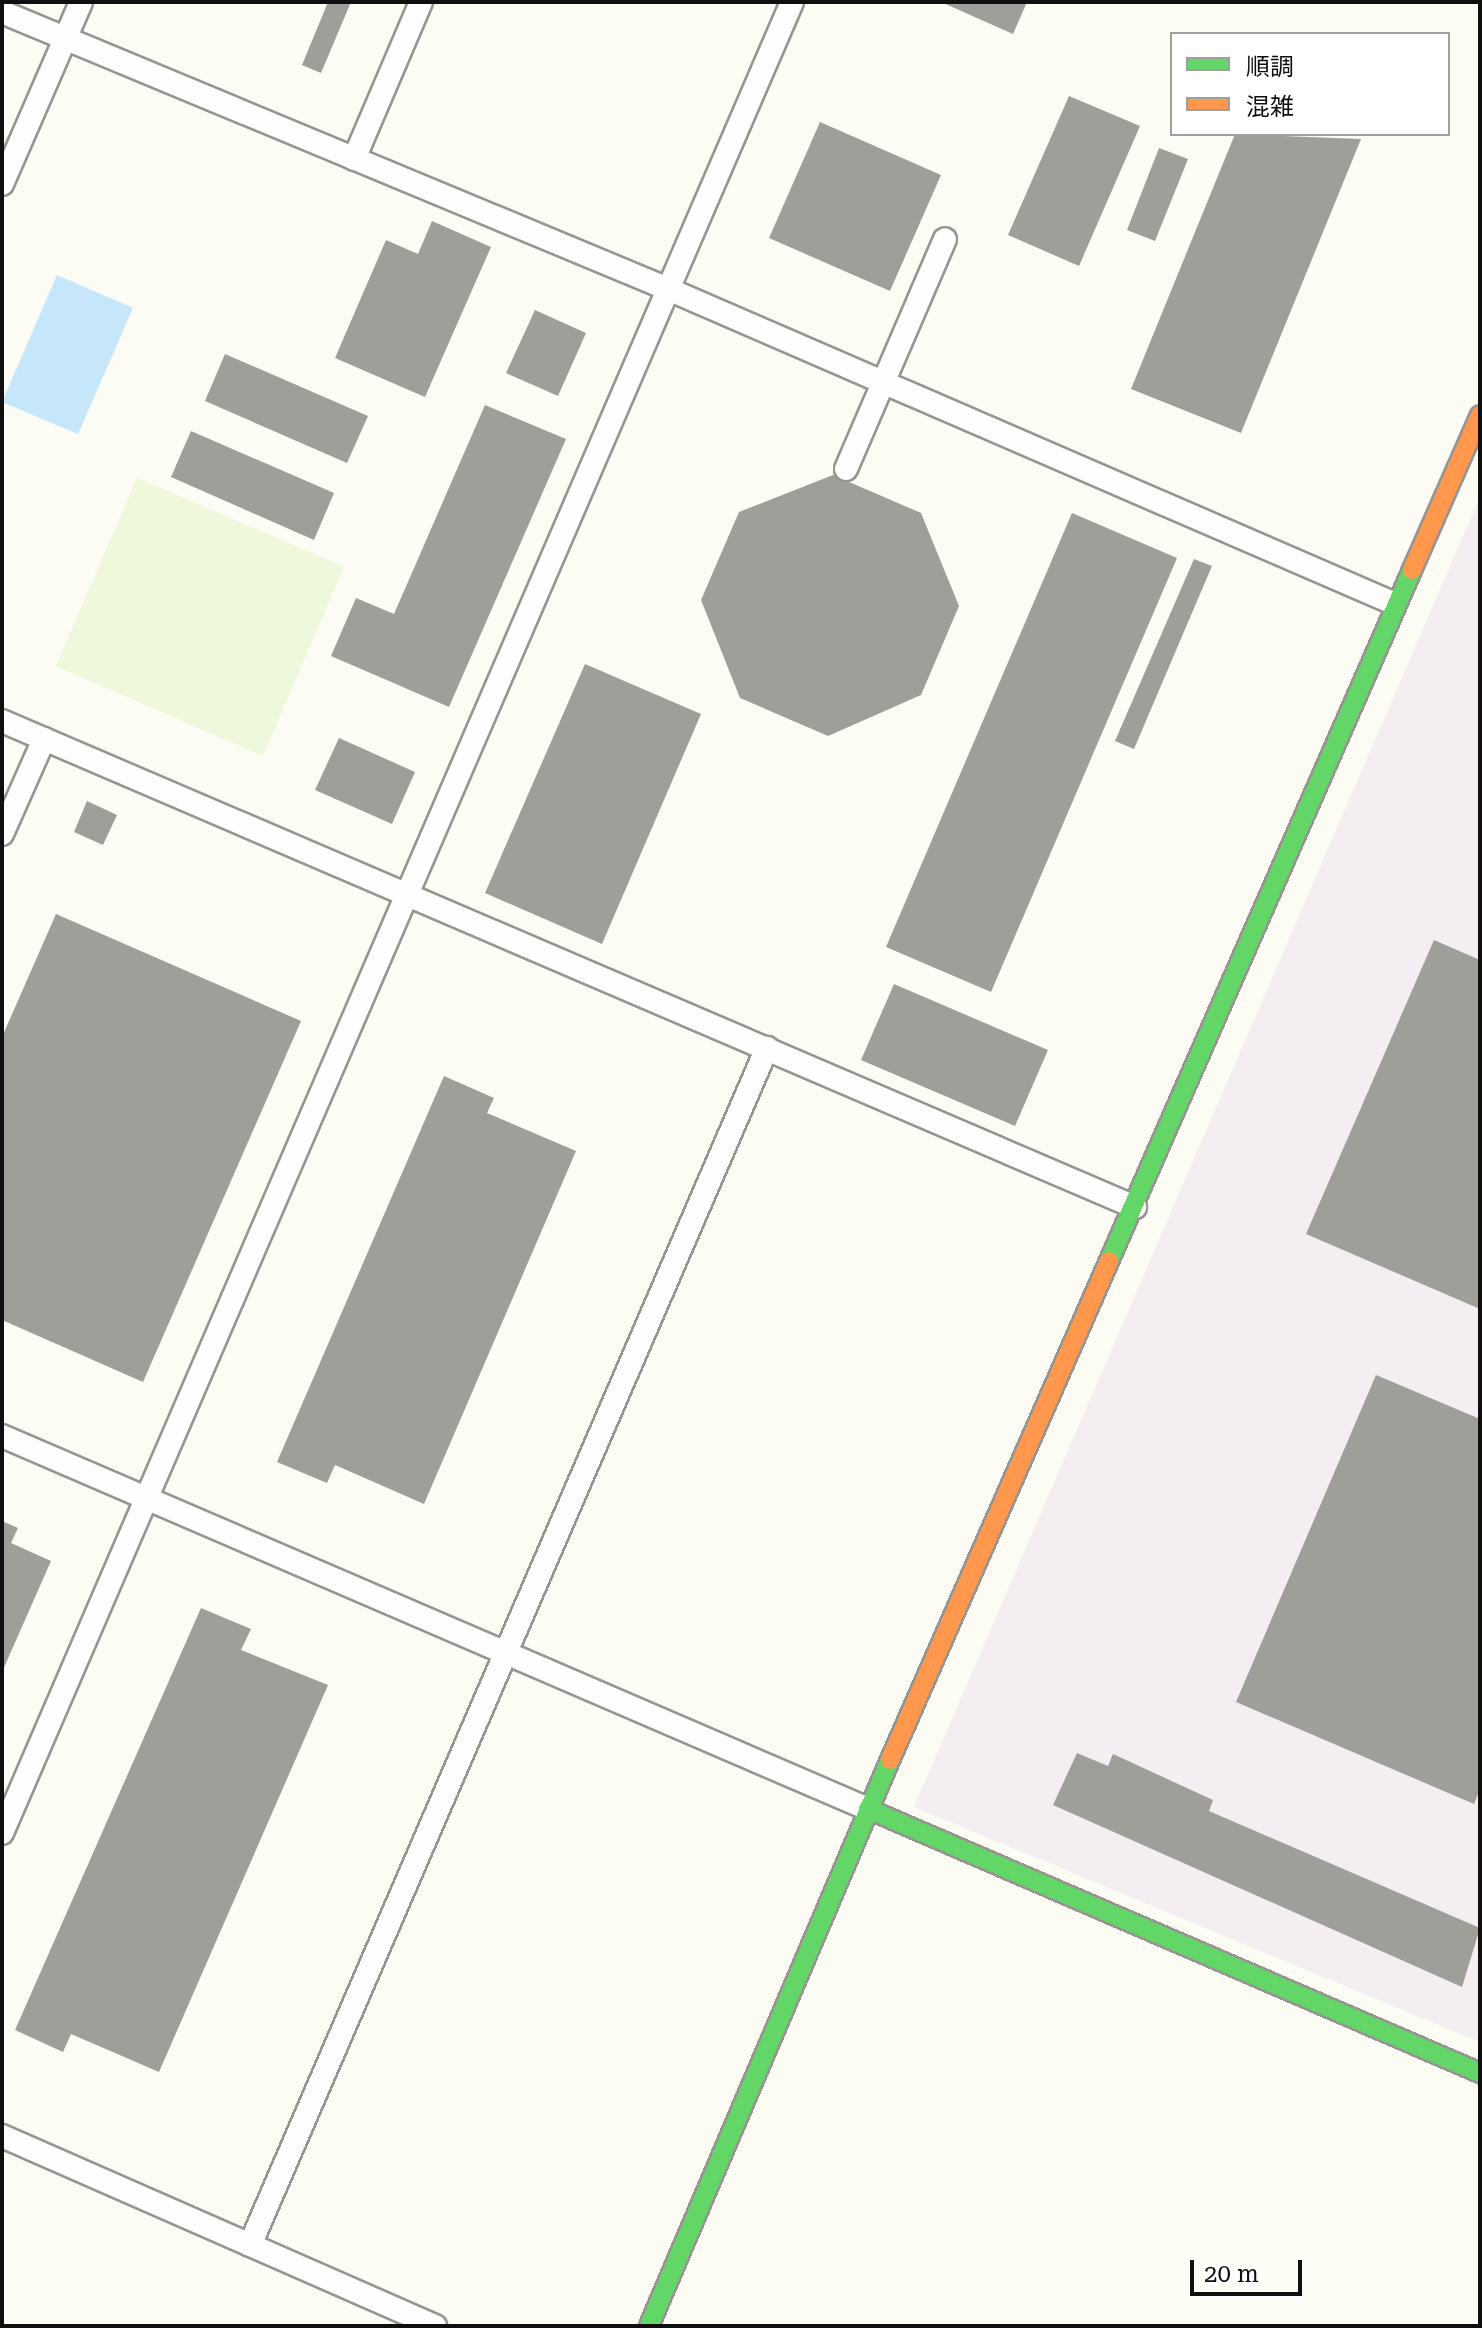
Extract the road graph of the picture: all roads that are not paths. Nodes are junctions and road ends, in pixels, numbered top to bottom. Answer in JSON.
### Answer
{"nodes":[{"id":1,"x":81,"y":2,"type":"edge"},
{"id":2,"x":421,"y":2,"type":"edge"},
{"id":3,"x":792,"y":2,"type":"edge"},
{"id":4,"x":2,"y":12,"type":"edge"},
{"id":5,"x":65,"y":39,"type":"junction"},
{"id":6,"x":354,"y":159,"type":"junction"},
{"id":7,"x":2,"y":184,"type":"edge"},
{"id":8,"x":945,"y":239,"type":"dead end"},
{"id":9,"x":668,"y":289,"type":"junction"},
{"id":10,"x":884,"y":381,"type":"junction"},
{"id":11,"x":1480,"y":415,"type":"edge"},
{"id":12,"x":846,"y":469,"type":"dead end"},
{"id":13,"x":1393,"y":603,"type":"junction"},
{"id":14,"x":2,"y":721,"type":"edge"},
{"id":15,"x":44,"y":739,"type":"junction"},
{"id":16,"x":2,"y":834,"type":"edge"},
{"id":17,"x":409,"y":893,"type":"junction"},
{"id":18,"x":767,"y":1048,"type":"junction"},
{"id":19,"x":1135,"y":1207,"type":"junction"},
{"id":20,"x":2,"y":1436,"type":"edge"},
{"id":21,"x":148,"y":1501,"type":"junction"},
{"id":22,"x":508,"y":1655,"type":"junction"},
{"id":23,"x":868,"y":1809,"type":"junction"},
{"id":24,"x":2,"y":1833,"type":"edge"},
{"id":25,"x":1480,"y":2073,"type":"edge"},
{"id":26,"x":2,"y":2136,"type":"edge"},
{"id":27,"x":250,"y":2245,"type":"junction"},
{"id":28,"x":435,"y":2326,"type":"edge"},
{"id":29,"x":649,"y":2326,"type":"edge"}],
"edges":[{"from":1,"to":5,"type":"lane"},
{"from":2,"to":6,"type":"lane"},
{"from":3,"to":9,"type":"lane"},
{"from":4,"to":5,"type":"lane"},
{"from":5,"to":6,"type":"lane"},
{"from":5,"to":7,"type":"lane"},
{"from":6,"to":9,"type":"lane"},
{"from":8,"to":10,"type":"lane"},
{"from":9,"to":10,"type":"lane"},
{"from":9,"to":17,"type":"lane"},
{"from":10,"to":12,"type":"lane"},
{"from":10,"to":13,"type":"lane"},
{"from":11,"to":13,"type":"street"},
{"from":13,"to":19,"type":"street"},
{"from":14,"to":15,"type":"lane"},
{"from":15,"to":16,"type":"lane"},
{"from":15,"to":17,"type":"lane"},
{"from":17,"to":18,"type":"lane"},
{"from":17,"to":21,"type":"lane"},
{"from":18,"to":19,"type":"lane"},
{"from":18,"to":22,"type":"lane"},
{"from":19,"to":23,"type":"street"},
{"from":20,"to":21,"type":"lane"},
{"from":21,"to":22,"type":"lane"},
{"from":21,"to":24,"type":"lane"},
{"from":22,"to":23,"type":"lane"},
{"from":22,"to":27,"type":"lane"},
{"from":23,"to":25,"type":"street"},
{"from":23,"to":29,"type":"street"},
{"from":26,"to":27,"type":"lane"},
{"from":27,"to":28,"type":"lane"}]}
